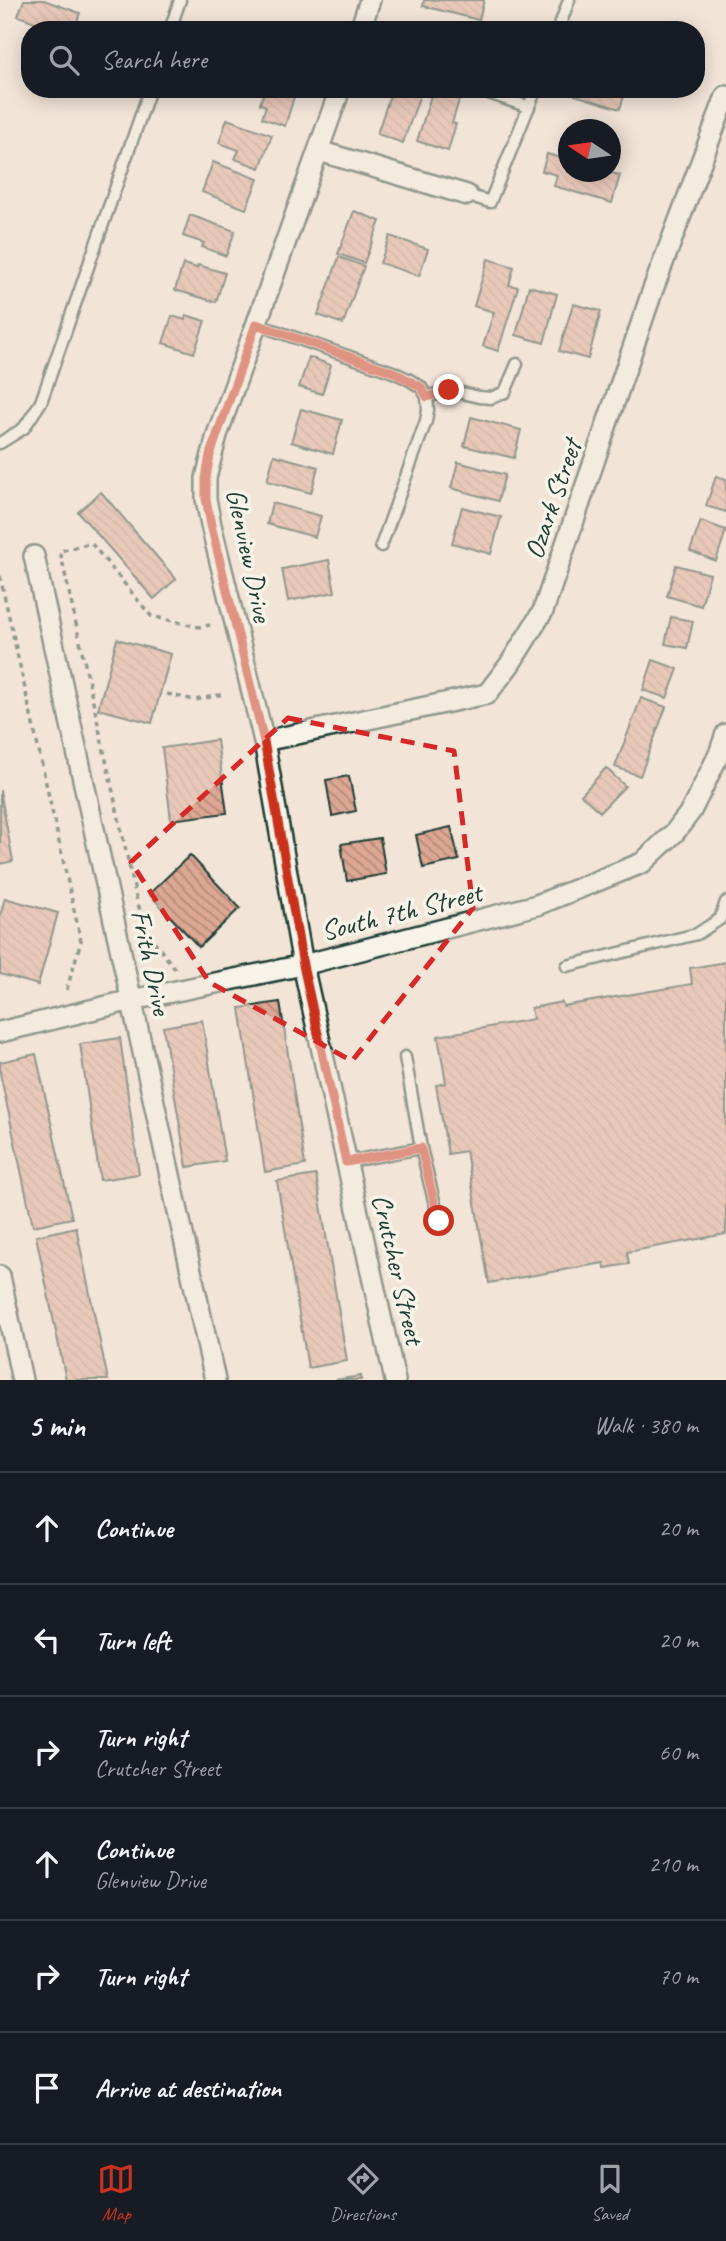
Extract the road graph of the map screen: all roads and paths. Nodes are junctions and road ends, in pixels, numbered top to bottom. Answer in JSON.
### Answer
{"nodes":[{"id":1,"x":180,"y":0,"type":"edge"},
{"id":2,"x":370,"y":0,"type":"edge"},
{"id":3,"x":569,"y":0,"type":"edge"},
{"id":4,"x":173,"y":21,"type":"edge"},
{"id":5,"x":363,"y":21,"type":"edge"},
{"id":6,"x":561,"y":21,"type":"edge"},
{"id":7,"x":726,"y":96,"type":"edge"},
{"id":8,"x":147,"y":98,"type":"edge"},
{"id":9,"x":337,"y":98,"type":"edge"},
{"id":10,"x":503,"y":98,"type":"edge"},
{"id":11,"x":532,"y":98,"type":"edge"},
{"id":12,"x":529,"y":107,"type":"junction"},
{"id":13,"x":319,"y":151,"type":"junction"},
{"id":14,"x":467,"y":195,"type":"joint"},
{"id":15,"x":256,"y":324,"type":"junction"},
{"id":16,"x":517,"y":364,"type":"dead end"},
{"id":17,"x":427,"y":397,"type":"junction"},
{"id":18,"x":0,"y":443,"type":"edge"},
{"id":19,"x":381,"y":546,"type":"dead end"},
{"id":20,"x":34,"y":556,"type":"dead end"},
{"id":21,"x":0,"y":576,"type":"edge"},
{"id":22,"x":210,"y":625,"type":"dead end"},
{"id":23,"x":167,"y":694,"type":"dead end"},
{"id":24,"x":226,"y":694,"type":"dead end"},
{"id":25,"x":264,"y":741,"type":"junction"},
{"id":26,"x":724,"y":744,"type":"edge"},
{"id":27,"x":726,"y":902,"type":"edge"},
{"id":28,"x":303,"y":965,"type":"junction"},
{"id":29,"x":567,"y":966,"type":"dead end"},
{"id":30,"x":175,"y":968,"type":"dead end"},
{"id":31,"x":66,"y":992,"type":"dead end"},
{"id":32,"x":132,"y":1000,"type":"junction"},
{"id":33,"x":0,"y":1032,"type":"edge"},
{"id":34,"x":405,"y":1058,"type":"dead end"},
{"id":35,"x":421,"y":1148,"type":"junction"},
{"id":36,"x":346,"y":1162,"type":"junction"},
{"id":37,"x":439,"y":1221,"type":"dead end"},
{"id":38,"x":0,"y":1276,"type":"edge"},
{"id":39,"x":22,"y":1380,"type":"edge"},
{"id":40,"x":215,"y":1380,"type":"edge"},
{"id":41,"x":395,"y":1380,"type":"edge"}],
"edges":[{"from":1,"to":4,"type":"lane"},
{"from":2,"to":5,"type":"street"},
{"from":3,"to":6,"type":"lane"},
{"from":7,"to":25,"type":"street","name":"Ozark Street"},
{"from":8,"to":18,"type":"lane"},
{"from":9,"to":13,"type":"street","name":"Glenview Drive"},
{"from":10,"to":12,"type":"lane"},
{"from":11,"to":12,"type":"lane"},
{"from":12,"to":14,"type":"lane"},
{"from":13,"to":14,"type":"street"},
{"from":13,"to":15,"type":"street","name":"Glenview Drive"},
{"from":15,"to":17,"type":"lane"},
{"from":15,"to":25,"type":"street","name":"Glenview Drive"},
{"from":16,"to":17,"type":"lane"},
{"from":17,"to":19,"type":"lane"},
{"from":20,"to":32,"type":"street","name":"Frith Drive"},
{"from":21,"to":31,"type":"path"},
{"from":22,"to":30,"type":"path"},
{"from":23,"to":24,"type":"path"},
{"from":25,"to":28,"type":"street","name":"Glenview Drive"},
{"from":26,"to":28,"type":"street","name":"South 7th Street"},
{"from":27,"to":29,"type":"lane"},
{"from":28,"to":32,"type":"street","name":"South 7th Street"},
{"from":28,"to":36,"type":"street","name":"Crutcher Street"},
{"from":32,"to":33,"type":"street","name":"South 7th Street"},
{"from":32,"to":40,"type":"street","name":"Frith Drive"},
{"from":34,"to":35,"type":"lane"},
{"from":35,"to":36,"type":"lane"},
{"from":35,"to":37,"type":"lane"},
{"from":36,"to":41,"type":"street","name":"Crutcher Street"},
{"from":38,"to":39,"type":"street"}]}
